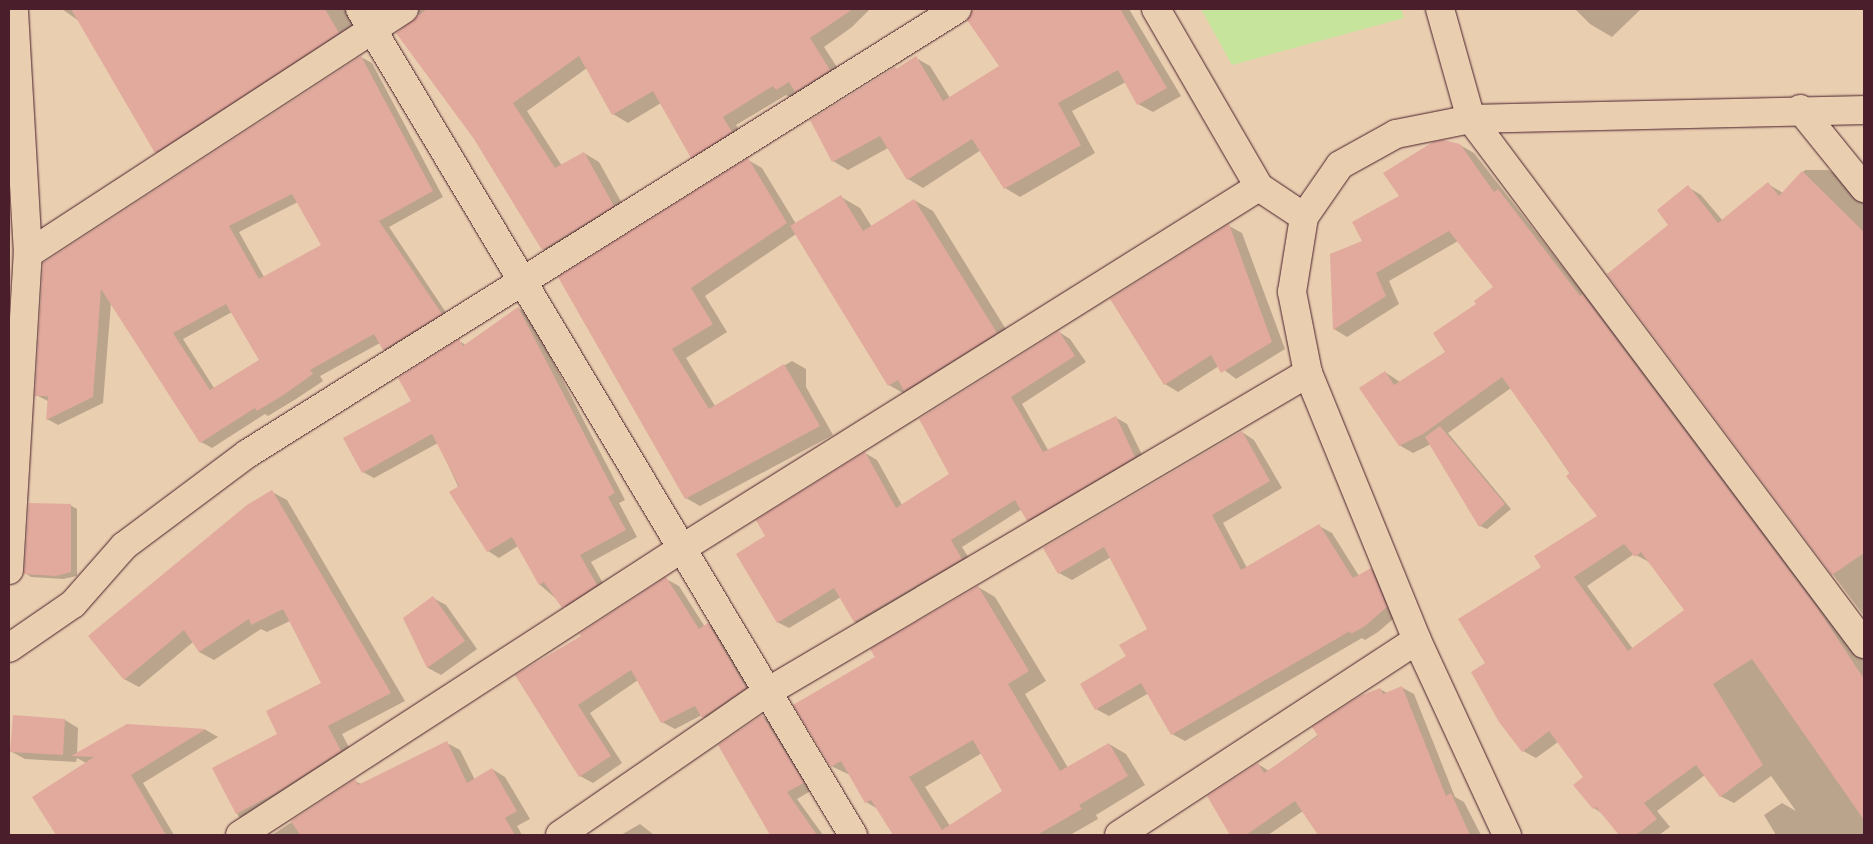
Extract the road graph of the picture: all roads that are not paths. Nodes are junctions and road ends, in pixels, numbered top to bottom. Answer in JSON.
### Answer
{"nodes":[{"id":1,"x":14,"y":9,"type":"edge"},
{"id":2,"x":404,"y":9,"type":"edge"},
{"id":3,"x":957,"y":9,"type":"edge"},
{"id":4,"x":1156,"y":9,"type":"edge"},
{"id":5,"x":1440,"y":9,"type":"edge"},
{"id":6,"x":367,"y":20,"type":"edge"},
{"id":7,"x":1800,"y":109,"type":"junction"},
{"id":8,"x":1864,"y":110,"type":"edge"},
{"id":9,"x":1472,"y":119,"type":"junction"},
{"id":10,"x":1259,"y":187,"type":"junction"},
{"id":11,"x":1864,"y":188,"type":"edge"},
{"id":12,"x":1304,"y":218,"type":"junction"},
{"id":13,"x":28,"y":254,"type":"junction"},
{"id":14,"x":524,"y":283,"type":"junction"},
{"id":15,"x":1308,"y":372,"type":"junction"},
{"id":16,"x":681,"y":549,"type":"junction"},
{"id":17,"x":9,"y":570,"type":"edge"},
{"id":18,"x":1417,"y":640,"type":"junction"},
{"id":19,"x":1864,"y":644,"type":"edge"},
{"id":20,"x":9,"y":648,"type":"edge"},
{"id":21,"x":769,"y":691,"type":"junction"},
{"id":22,"x":240,"y":835,"type":"edge"},
{"id":23,"x":560,"y":835,"type":"edge"},
{"id":24,"x":853,"y":835,"type":"edge"},
{"id":25,"x":1119,"y":835,"type":"edge"},
{"id":26,"x":1507,"y":835,"type":"edge"}],
"edges":[{"from":1,"to":13,"type":"street"},
{"from":2,"to":6,"type":"street"},
{"from":3,"to":14,"type":"street"},
{"from":4,"to":10,"type":"street"},
{"from":5,"to":9,"type":"street"},
{"from":6,"to":13,"type":"street"},
{"from":6,"to":14,"type":"street"},
{"from":7,"to":8,"type":"street"},
{"from":7,"to":9,"type":"street"},
{"from":7,"to":11,"type":"street"},
{"from":9,"to":12,"type":"street"},
{"from":9,"to":19,"type":"street"},
{"from":10,"to":12,"type":"street"},
{"from":10,"to":16,"type":"street"},
{"from":12,"to":15,"type":"street"},
{"from":13,"to":17,"type":"street"},
{"from":14,"to":16,"type":"street"},
{"from":14,"to":20,"type":"street"},
{"from":15,"to":18,"type":"street"},
{"from":15,"to":21,"type":"street"},
{"from":16,"to":21,"type":"street"},
{"from":16,"to":22,"type":"street"},
{"from":18,"to":25,"type":"street"},
{"from":18,"to":26,"type":"street"},
{"from":21,"to":23,"type":"street"},
{"from":21,"to":24,"type":"street"}]}
